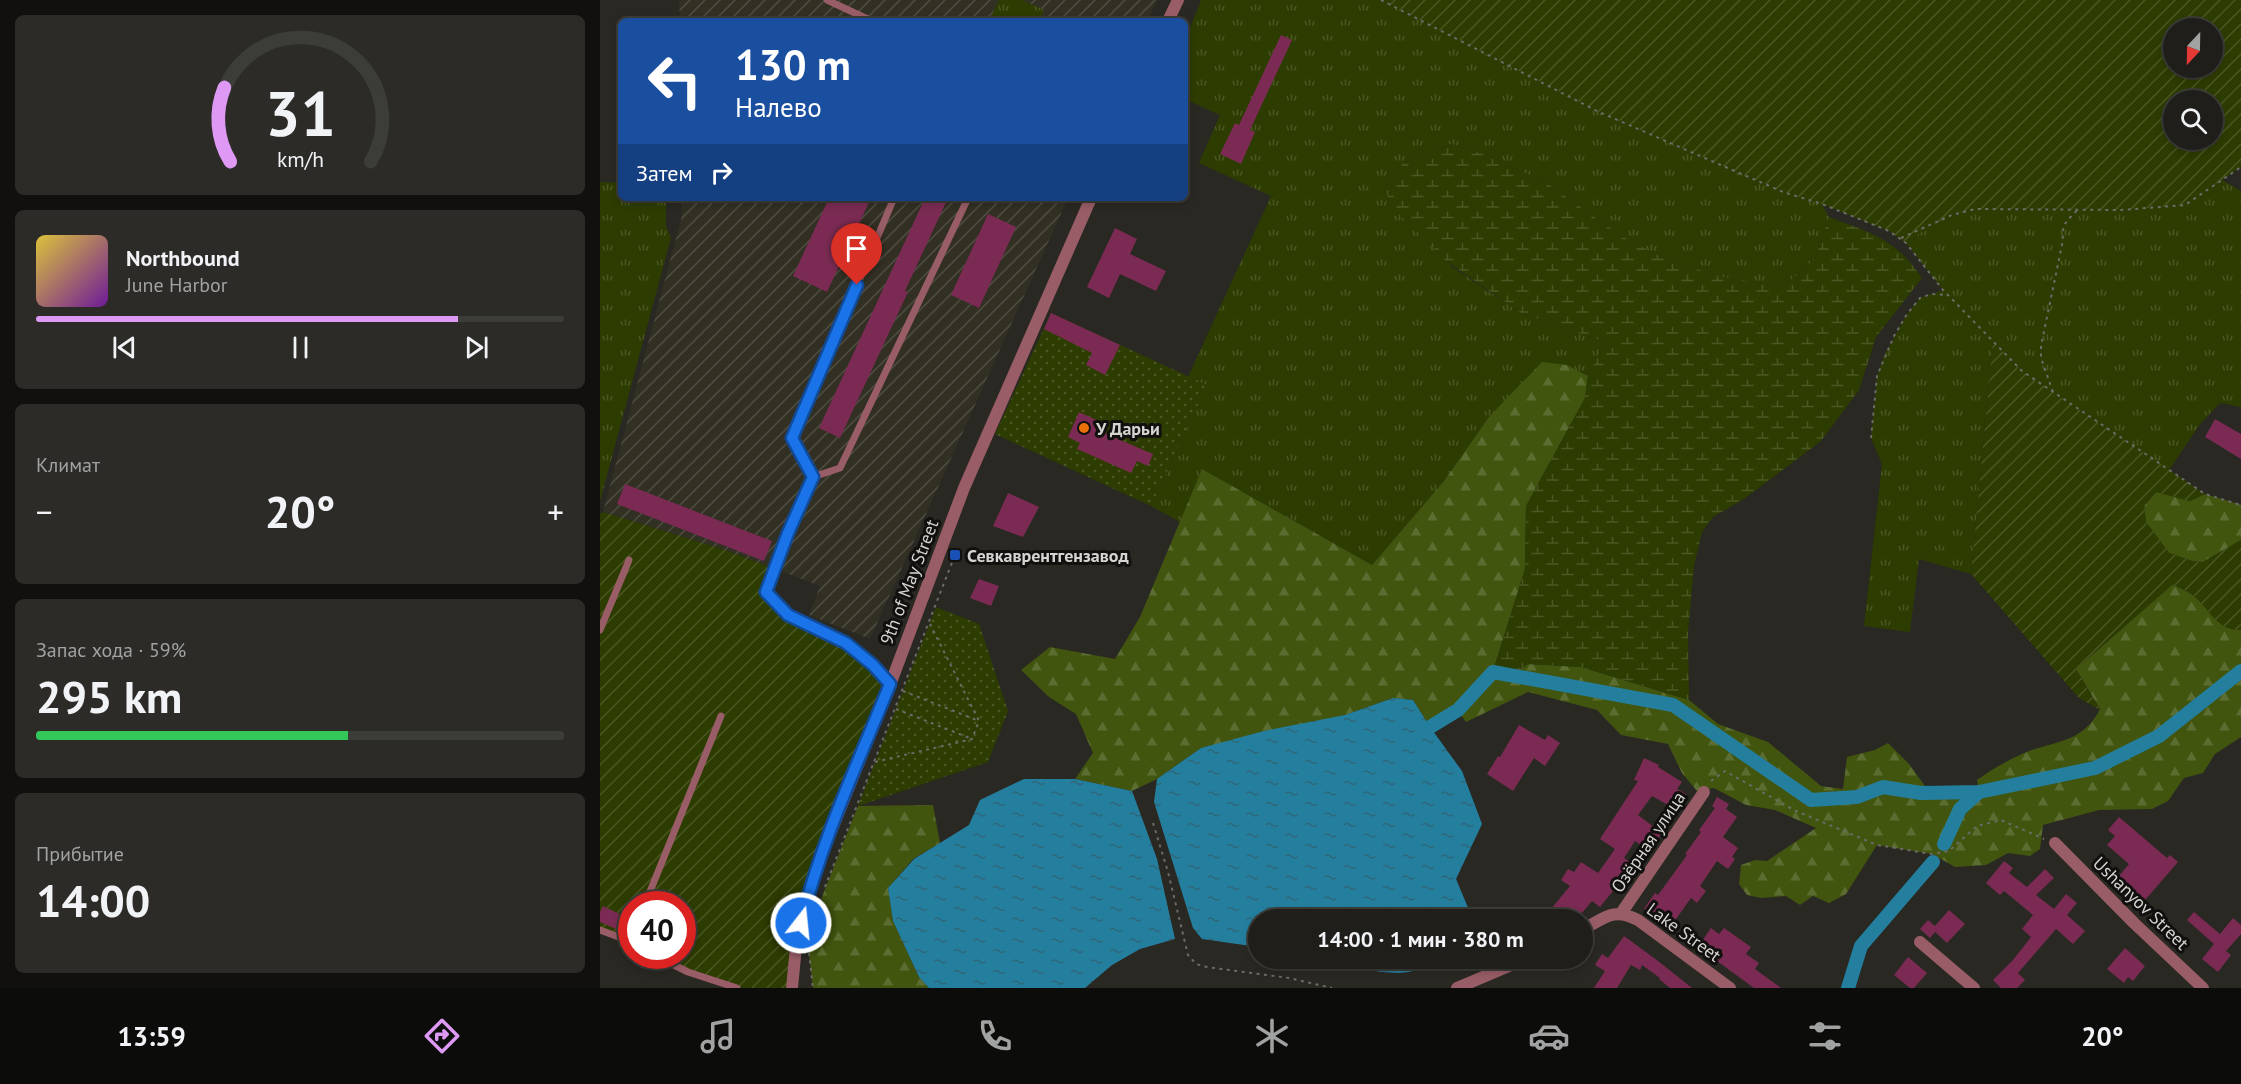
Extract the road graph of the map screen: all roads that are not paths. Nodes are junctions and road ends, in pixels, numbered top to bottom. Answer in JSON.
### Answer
{"nodes":[{"id":1,"x":826,"y":0,"type":"edge"},
{"id":2,"x":1178,"y":0,"type":"edge"},
{"id":3,"x":866,"y":18,"type":"edge"},
{"id":4,"x":1169,"y":18,"type":"edge"},
{"id":5,"x":893,"y":201,"type":"edge"},
{"id":6,"x":967,"y":201,"type":"edge"},
{"id":7,"x":1090,"y":201,"type":"edge"},
{"id":8,"x":813,"y":477,"type":"junction"},
{"id":9,"x":629,"y":560,"type":"dead end"},
{"id":10,"x":775,"y":569,"type":"joint"},
{"id":11,"x":600,"y":630,"type":"edge"},
{"id":12,"x":890,"y":684,"type":"junction"},
{"id":13,"x":722,"y":716,"type":"dead end"},
{"id":14,"x":1704,"y":792,"type":"road end"},
{"id":15,"x":2055,"y":843,"type":"road end"},
{"id":16,"x":650,"y":891,"type":"edge"},
{"id":17,"x":1622,"y":912,"type":"junction"},
{"id":18,"x":1593,"y":924,"type":"edge"},
{"id":19,"x":600,"y":930,"type":"edge"},
{"id":20,"x":618,"y":936,"type":"edge"},
{"id":21,"x":1920,"y":942,"type":"dead end"},
{"id":22,"x":682,"y":969,"type":"edge"},
{"id":23,"x":1500,"y":969,"type":"edge"},
{"id":24,"x":737,"y":988,"type":"edge"},
{"id":25,"x":792,"y":988,"type":"edge"},
{"id":26,"x":1457,"y":988,"type":"edge"},
{"id":27,"x":1730,"y":988,"type":"edge"},
{"id":28,"x":1974,"y":988,"type":"edge"},
{"id":29,"x":2203,"y":988,"type":"edge"}],
"edges":[{"from":1,"to":3,"type":"lane"},
{"from":2,"to":4,"type":"street"},
{"from":5,"to":8,"type":"lane"},
{"from":6,"to":8,"type":"lane"},
{"from":7,"to":12,"type":"street","name":"9th of May Street"},
{"from":8,"to":10,"type":"lane"},
{"from":9,"to":11,"type":"lane"},
{"from":10,"to":12,"type":"street"},
{"from":12,"to":25,"type":"street","name":"9th of May Street"},
{"from":13,"to":16,"type":"lane"},
{"from":14,"to":17,"type":"street","name":"Озёрная улица"},
{"from":15,"to":29,"type":"street","name":"Ushanyov Street"},
{"from":17,"to":18,"type":"street","name":"Lake Street"},
{"from":17,"to":27,"type":"street","name":"Lake Street"},
{"from":19,"to":20,"type":"lane"},
{"from":21,"to":28,"type":"street"},
{"from":22,"to":24,"type":"lane"},
{"from":23,"to":26,"type":"street"}]}
